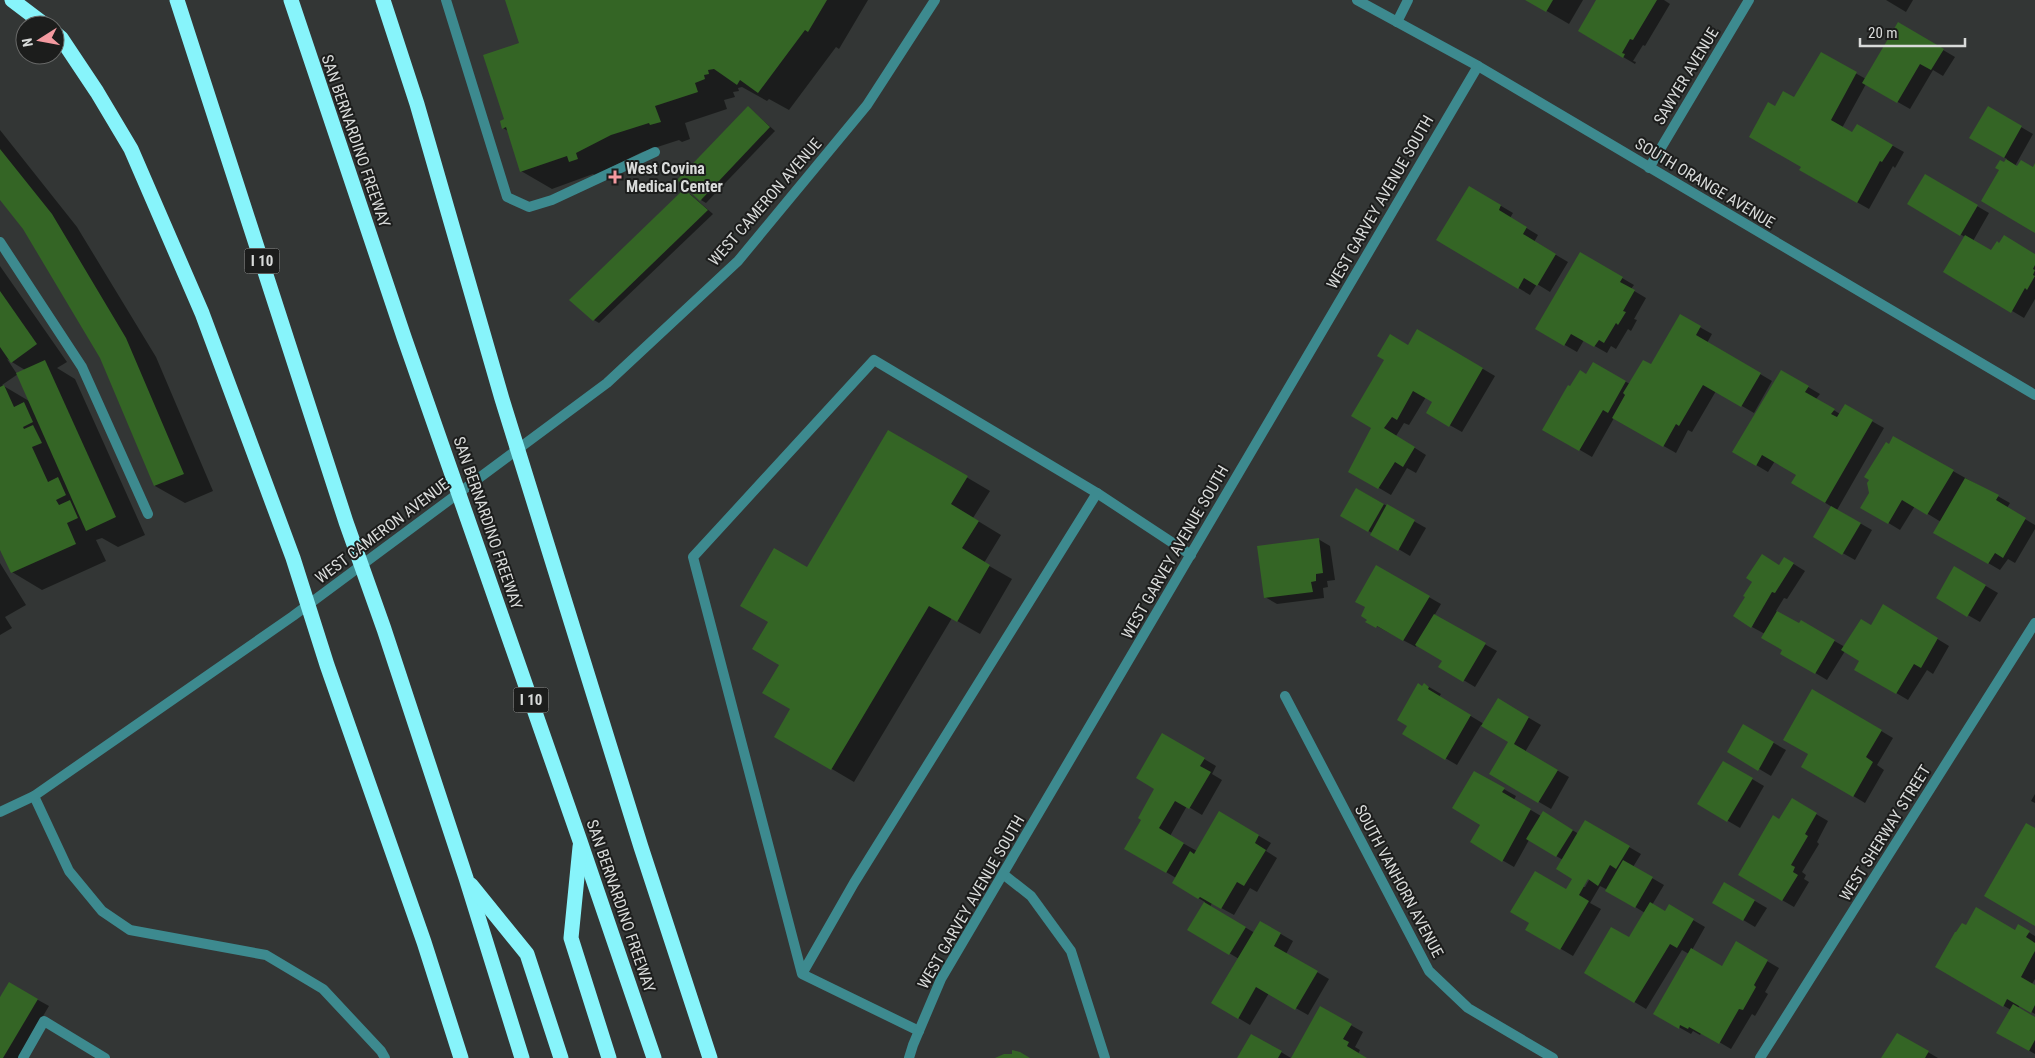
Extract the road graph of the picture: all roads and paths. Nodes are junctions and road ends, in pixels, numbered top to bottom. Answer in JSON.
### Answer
{"nodes":[{"id":1,"x":12,"y":0,"type":"edge"},
{"id":2,"x":177,"y":0,"type":"edge"},
{"id":3,"x":291,"y":0,"type":"edge"},
{"id":4,"x":383,"y":0,"type":"edge"},
{"id":5,"x":446,"y":0,"type":"edge"},
{"id":6,"x":935,"y":0,"type":"edge"},
{"id":7,"x":1357,"y":0,"type":"edge"},
{"id":8,"x":1408,"y":0,"type":"edge"},
{"id":9,"x":1748,"y":0,"type":"edge"},
{"id":10,"x":32,"y":15,"type":"edge"},
{"id":11,"x":1397,"y":22,"type":"junction"},
{"id":12,"x":65,"y":44,"type":"edge"},
{"id":13,"x":1478,"y":66,"type":"junction"},
{"id":14,"x":655,"y":152,"type":"dead end"},
{"id":15,"x":1649,"y":168,"type":"junction"},
{"id":16,"x":0,"y":242,"type":"edge"},
{"id":17,"x":2035,"y":395,"type":"edge"},
{"id":18,"x":1097,"y":493,"type":"junction"},
{"id":19,"x":148,"y":514,"type":"dead end"},
{"id":20,"x":1191,"y":555,"type":"junction"},
{"id":21,"x":2035,"y":624,"type":"edge"},
{"id":22,"x":1285,"y":696,"type":"dead end"},
{"id":23,"x":34,"y":796,"type":"junction"},
{"id":24,"x":0,"y":812,"type":"edge"},
{"id":25,"x":580,"y":841,"type":"junction"},
{"id":26,"x":1003,"y":874,"type":"junction"},
{"id":27,"x":466,"y":878,"type":"junction"},
{"id":28,"x":802,"y":974,"type":"junction"},
{"id":29,"x":919,"y":1031,"type":"junction"},
{"id":30,"x":22,"y":1058,"type":"edge"},
{"id":31,"x":105,"y":1058,"type":"edge"},
{"id":32,"x":385,"y":1058,"type":"edge"},
{"id":33,"x":461,"y":1058,"type":"edge"},
{"id":34,"x":522,"y":1058,"type":"edge"},
{"id":35,"x":561,"y":1058,"type":"edge"},
{"id":36,"x":609,"y":1058,"type":"edge"},
{"id":37,"x":654,"y":1058,"type":"edge"},
{"id":38,"x":710,"y":1058,"type":"edge"},
{"id":39,"x":909,"y":1058,"type":"edge"},
{"id":40,"x":1106,"y":1058,"type":"edge"},
{"id":41,"x":1554,"y":1058,"type":"edge"},
{"id":42,"x":1760,"y":1058,"type":"edge"}],
"edges":[{"from":1,"to":10,"type":"highway"},
{"from":2,"to":27,"type":"highway","number":"I 10"},
{"from":3,"to":25,"type":"highway","name":"SAN BERNARDINO FREEWAY","number":"I 10"},
{"from":4,"to":38,"type":"highway"},
{"from":5,"to":14,"type":"street"},
{"from":6,"to":23,"type":"street","name":"WEST CAMERON AVENUE"},
{"from":7,"to":11,"type":"street","name":"SOUTH ORANGE AVENUE"},
{"from":8,"to":11,"type":"street"},
{"from":9,"to":15,"type":"street","name":"SAWYER AVENUE"},
{"from":11,"to":13,"type":"street","name":"SOUTH ORANGE AVENUE"},
{"from":12,"to":33,"type":"highway"},
{"from":13,"to":15,"type":"street","name":"SOUTH ORANGE AVENUE"},
{"from":13,"to":20,"type":"street","name":"WEST GARVEY AVENUE SOUTH"},
{"from":15,"to":17,"type":"street","name":"SOUTH ORANGE AVENUE"},
{"from":16,"to":19,"type":"street"},
{"from":18,"to":20,"type":"street"},
{"from":18,"to":28,"type":"street"},
{"from":18,"to":28,"type":"street"},
{"from":20,"to":26,"type":"street","name":"WEST GARVEY AVENUE SOUTH"},
{"from":21,"to":42,"type":"street","name":"WEST SHERWAY STREET"},
{"from":22,"to":41,"type":"street","name":"SOUTH VANHORN AVENUE"},
{"from":23,"to":24,"type":"street","name":"WEST CAMERON AVENUE"},
{"from":23,"to":32,"type":"street"},
{"from":25,"to":36,"type":"highway"},
{"from":25,"to":37,"type":"highway","name":"SAN BERNARDINO FREEWAY","number":"I 10"},
{"from":26,"to":29,"type":"street","name":"WEST GARVEY AVENUE SOUTH"},
{"from":26,"to":40,"type":"street"},
{"from":27,"to":34,"type":"highway","number":"I 10"},
{"from":27,"to":35,"type":"highway"},
{"from":28,"to":29,"type":"street"},
{"from":29,"to":39,"type":"street","name":"WEST GARVEY AVENUE SOUTH"},
{"from":30,"to":31,"type":"street"}]}
